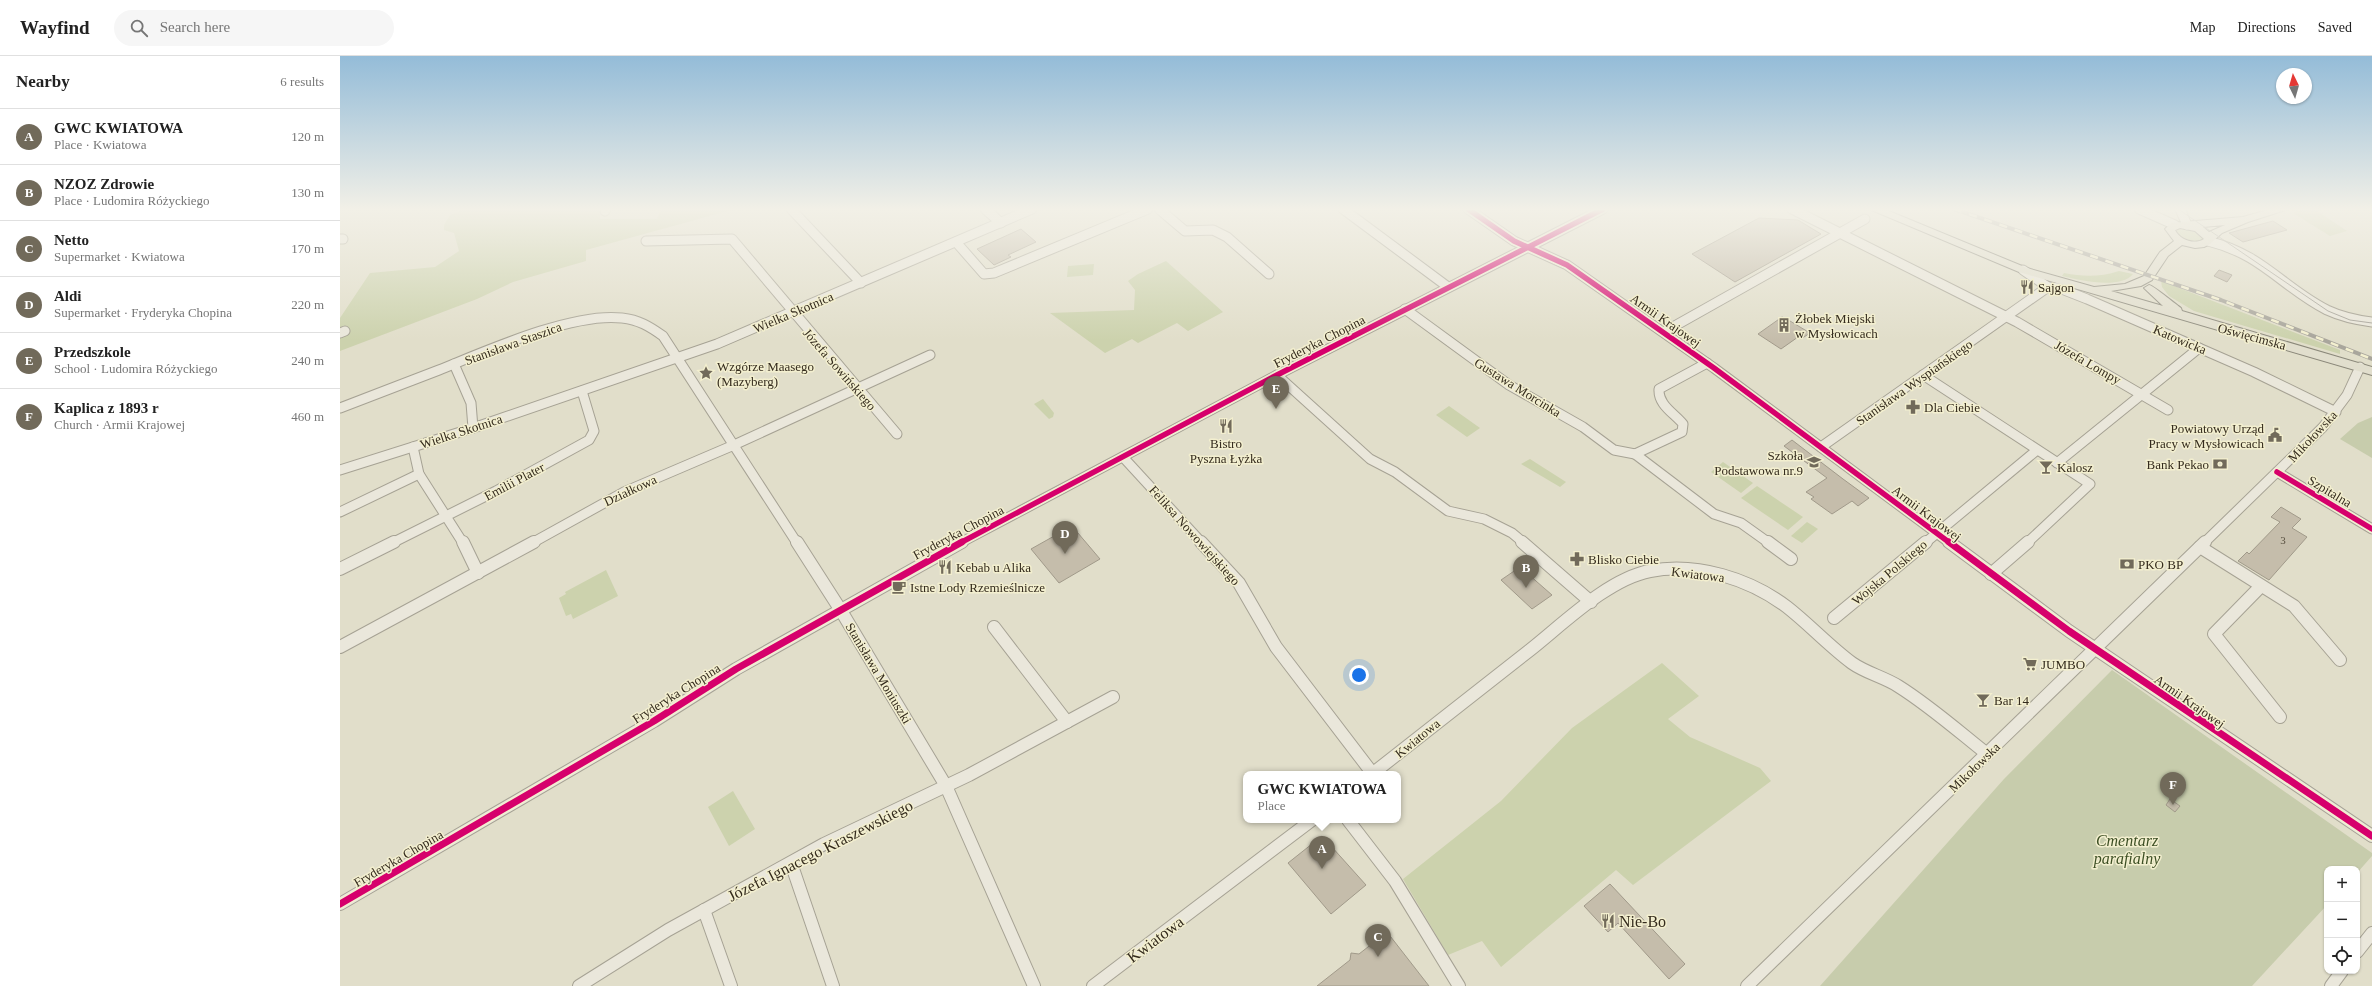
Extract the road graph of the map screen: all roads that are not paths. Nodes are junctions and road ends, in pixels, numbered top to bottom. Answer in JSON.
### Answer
{"nodes":[{"id":1,"x":743,"y":252,"type":"edge"},
{"id":2,"x":832,"y":252,"type":"edge"},
{"id":3,"x":932,"y":252,"type":"edge"},
{"id":4,"x":965,"y":252,"type":"edge"},
{"id":5,"x":1046,"y":252,"type":"edge"},
{"id":6,"x":1244,"y":252,"type":"edge"},
{"id":7,"x":1401,"y":252,"type":"edge"},
{"id":8,"x":1515,"y":252,"type":"edge"},
{"id":9,"x":1540,"y":252,"type":"edge"},
{"id":10,"x":1806,"y":252,"type":"edge"},
{"id":11,"x":1879,"y":252,"type":"edge"},
{"id":12,"x":1979,"y":252,"type":"edge"},
{"id":13,"x":2166,"y":252,"type":"edge"},
{"id":14,"x":2243,"y":252,"type":"edge"},
{"id":15,"x":2023,"y":270,"type":"junction"},
{"id":16,"x":1269,"y":274,"type":"dead end"},
{"id":17,"x":861,"y":283,"type":"junction"},
{"id":18,"x":2148,"y":283,"type":"junction"},
{"id":19,"x":2137,"y":284,"type":"junction"},
{"id":20,"x":1448,"y":287,"type":"junction"},
{"id":21,"x":2048,"y":287,"type":"junction"},
{"id":22,"x":2084,"y":289,"type":"junction"},
{"id":23,"x":2132,"y":302,"type":"junction"},
{"id":24,"x":1405,"y":309,"type":"junction"},
{"id":25,"x":792,"y":313,"type":"junction"},
{"id":26,"x":2007,"y":317,"type":"junction"},
{"id":27,"x":2199,"y":321,"type":"junction"},
{"id":28,"x":2372,"y":322,"type":"edge"},
{"id":29,"x":1664,"y":332,"type":"junction"},
{"id":30,"x":2199,"y":348,"type":"junction"},
{"id":31,"x":930,"y":355,"type":"dead end"},
{"id":32,"x":677,"y":358,"type":"junction"},
{"id":33,"x":1707,"y":363,"type":"junction"},
{"id":34,"x":454,"y":364,"type":"junction"},
{"id":35,"x":2360,"y":367,"type":"junction"},
{"id":36,"x":2372,"y":371,"type":"edge"},
{"id":37,"x":1277,"y":375,"type":"junction"},
{"id":38,"x":1923,"y":375,"type":"junction"},
{"id":39,"x":857,"y":388,"type":"junction"},
{"id":40,"x":582,"y":391,"type":"junction"},
{"id":41,"x":2142,"y":393,"type":"junction"},
{"id":42,"x":340,"y":408,"type":"edge"},
{"id":43,"x":2168,"y":410,"type":"dead end"},
{"id":44,"x":2336,"y":412,"type":"junction"},
{"id":45,"x":473,"y":428,"type":"junction"},
{"id":46,"x":897,"y":434,"type":"dead end"},
{"id":47,"x":734,"y":445,"type":"junction"},
{"id":48,"x":413,"y":447,"type":"junction"},
{"id":49,"x":1822,"y":447,"type":"junction"},
{"id":50,"x":2037,"y":450,"type":"junction"},
{"id":51,"x":1635,"y":454,"type":"junction"},
{"id":52,"x":1123,"y":456,"type":"junction"},
{"id":53,"x":2057,"y":463,"type":"junction"},
{"id":54,"x":340,"y":470,"type":"edge"},
{"id":55,"x":2277,"y":472,"type":"junction"},
{"id":56,"x":419,"y":474,"type":"junction"},
{"id":57,"x":340,"y":512,"type":"edge"},
{"id":58,"x":447,"y":516,"type":"junction"},
{"id":59,"x":2372,"y":529,"type":"edge"},
{"id":60,"x":1936,"y":534,"type":"junction"},
{"id":61,"x":2200,"y":546,"type":"junction"},
{"id":62,"x":1791,"y":559,"type":"dead end"},
{"id":63,"x":340,"y":569,"type":"edge"},
{"id":64,"x":478,"y":573,"type":"junction"},
{"id":65,"x":1991,"y":574,"type":"junction"},
{"id":66,"x":2260,"y":586,"type":"junction"},
{"id":67,"x":1591,"y":602,"type":"junction"},
{"id":68,"x":840,"y":609,"type":"junction"},
{"id":69,"x":1834,"y":618,"type":"dead end"},
{"id":70,"x":994,"y":627,"type":"dead end"},
{"id":71,"x":340,"y":647,"type":"edge"},
{"id":72,"x":2095,"y":649,"type":"junction"},
{"id":73,"x":2340,"y":660,"type":"dead end"},
{"id":74,"x":1113,"y":697,"type":"dead end"},
{"id":75,"x":2280,"y":718,"type":"dead end"},
{"id":76,"x":1067,"y":722,"type":"junction"},
{"id":77,"x":1986,"y":754,"type":"junction"},
{"id":78,"x":1370,"y":771,"type":"edge"},
{"id":79,"x":1376,"y":771,"type":"edge"},
{"id":80,"x":946,"y":786,"type":"junction"},
{"id":81,"x":1308,"y":823,"type":"edge"},
{"id":82,"x":1350,"y":823,"type":"edge"},
{"id":83,"x":2372,"y":836,"type":"edge"},
{"id":84,"x":791,"y":863,"type":"junction"},
{"id":85,"x":340,"y":904,"type":"edge"},
{"id":86,"x":704,"y":910,"type":"junction"},
{"id":87,"x":2340,"y":974,"type":"edge"},
{"id":88,"x":579,"y":986,"type":"edge"},
{"id":89,"x":731,"y":986,"type":"edge"},
{"id":90,"x":833,"y":986,"type":"edge"},
{"id":91,"x":1034,"y":986,"type":"edge"},
{"id":92,"x":1093,"y":986,"type":"edge"},
{"id":93,"x":1459,"y":986,"type":"edge"},
{"id":94,"x":1747,"y":986,"type":"edge"},
{"id":95,"x":2330,"y":986,"type":"edge"}],
"edges":[{"from":1,"to":25,"type":"street","name":"Józefa Sowińskiego"},
{"from":2,"to":17,"type":"street"},
{"from":3,"to":17,"type":"street","name":"Wielka Skotnica"},
{"from":4,"to":5,"type":"street"},
{"from":6,"to":16,"type":"street"},
{"from":7,"to":20,"type":"street"},
{"from":8,"to":20,"type":"street","name":"Fryderyka Chopina"},
{"from":9,"to":29,"type":"street","name":"Armii Krajowej"},
{"from":10,"to":29,"type":"street"},
{"from":11,"to":26,"type":"street"},
{"from":12,"to":15,"type":"main road","name":"Katowicka"},
{"from":13,"to":18,"type":"main road"},
{"from":14,"to":28,"type":"street"},
{"from":15,"to":21,"type":"street","name":"Katowicka"},
{"from":15,"to":22,"type":"main road","name":"Katowicka"},
{"from":17,"to":25,"type":"street","name":"Wielka Skotnica"},
{"from":18,"to":19,"type":"main road"},
{"from":18,"to":23,"type":"main road"},
{"from":18,"to":27,"type":"main road"},
{"from":19,"to":22,"type":"main road"},
{"from":19,"to":23,"type":"main road"},
{"from":20,"to":24,"type":"street","name":"Fryderyka Chopina"},
{"from":21,"to":26,"type":"street","name":"Stanisława Wyspiańskiego"},
{"from":21,"to":30,"type":"street","name":"Katowicka"},
{"from":22,"to":23,"type":"main road","name":"Katowicka"},
{"from":23,"to":27,"type":"main road","name":"Oświęcimska"},
{"from":24,"to":37,"type":"street","name":"Fryderyka Chopina"},
{"from":24,"to":51,"type":"street","name":"Gustawa Morcinka"},
{"from":25,"to":32,"type":"street","name":"Wielka Skotnica"},
{"from":25,"to":39,"type":"street","name":"Józefa Sowińskiego"},
{"from":26,"to":38,"type":"street","name":"Stanisława Wyspiańskiego"},
{"from":26,"to":41,"type":"street","name":"Józefa Lompy"},
{"from":27,"to":35,"type":"main road","name":"Oświęcimska"},
{"from":29,"to":33,"type":"street","name":"Armii Krajowej"},
{"from":30,"to":41,"type":"street"},
{"from":30,"to":44,"type":"street","name":"Katowicka"},
{"from":31,"to":39,"type":"street","name":"Działkowa"},
{"from":32,"to":34,"type":"street","name":"Stanisława Staszica"},
{"from":32,"to":40,"type":"street","name":"Wielka Skotnica"},
{"from":32,"to":47,"type":"street","name":"Stanisława Moniuszki"},
{"from":33,"to":49,"type":"street","name":"Armii Krajowej"},
{"from":33,"to":51,"type":"street"},
{"from":34,"to":42,"type":"street","name":"Stanisława Staszica"},
{"from":34,"to":45,"type":"street"},
{"from":35,"to":36,"type":"main road","name":"Oświęcimska"},
{"from":35,"to":44,"type":"street","name":"Mikołowska"},
{"from":37,"to":52,"type":"street","name":"Fryderyka Chopina"},
{"from":37,"to":67,"type":"street"},
{"from":38,"to":49,"type":"street","name":"Stanisława Wyspiańskiego"},
{"from":38,"to":50,"type":"street"},
{"from":39,"to":46,"type":"street","name":"Józefa Sowińskiego"},
{"from":39,"to":47,"type":"street","name":"Działkowa"},
{"from":40,"to":45,"type":"street","name":"Wielka Skotnica"},
{"from":40,"to":58,"type":"street","name":"Emilii Plater"},
{"from":41,"to":43,"type":"street","name":"Józefa Lompy"},
{"from":41,"to":53,"type":"street"},
{"from":44,"to":55,"type":"street","name":"Mikołowska"},
{"from":45,"to":48,"type":"street","name":"Wielka Skotnica"},
{"from":47,"to":64,"type":"street","name":"Działkowa"},
{"from":47,"to":68,"type":"street","name":"Stanisława Moniuszki"},
{"from":48,"to":54,"type":"street","name":"Wielka Skotnica"},
{"from":48,"to":56,"type":"street"},
{"from":49,"to":60,"type":"street","name":"Armii Krajowej"},
{"from":50,"to":53,"type":"street"},
{"from":50,"to":60,"type":"street","name":"Wojska Polskiego"},
{"from":51,"to":62,"type":"street","name":"Gustawa Morcinka"},
{"from":52,"to":68,"type":"street","name":"Fryderyka Chopina"},
{"from":52,"to":78,"type":"street","name":"Feliksa Nowowiejskiego"},
{"from":53,"to":65,"type":"street"},
{"from":55,"to":59,"type":"street","name":"Szpitalna"},
{"from":55,"to":61,"type":"street","name":"Mikołowska"},
{"from":56,"to":57,"type":"street"},
{"from":56,"to":58,"type":"street"},
{"from":58,"to":63,"type":"street","name":"Emilii Plater"},
{"from":58,"to":64,"type":"street"},
{"from":60,"to":65,"type":"street","name":"Armii Krajowej"},
{"from":60,"to":69,"type":"street","name":"Wojska Polskiego"},
{"from":61,"to":66,"type":"street"},
{"from":61,"to":72,"type":"street","name":"Mikołowska"},
{"from":64,"to":71,"type":"street","name":"Działkowa"},
{"from":65,"to":72,"type":"street","name":"Armii Krajowej"},
{"from":66,"to":73,"type":"street"},
{"from":66,"to":75,"type":"street"},
{"from":67,"to":77,"type":"street","name":"Kwiatowa"},
{"from":67,"to":79,"type":"street","name":"Kwiatowa"},
{"from":68,"to":80,"type":"street","name":"Stanisława Moniuszki"},
{"from":68,"to":85,"type":"street","name":"Fryderyka Chopina"},
{"from":70,"to":76,"type":"street"},
{"from":72,"to":77,"type":"street","name":"Mikołowska"},
{"from":72,"to":83,"type":"street","name":"Armii Krajowej"},
{"from":74,"to":76,"type":"street","name":"Józefa Ignacego Kraszewskiego"},
{"from":76,"to":80,"type":"street","name":"Józefa Ignacego Kraszewskiego"},
{"from":77,"to":94,"type":"street","name":"Mikołowska"},
{"from":80,"to":84,"type":"street","name":"Józefa Ignacego Kraszewskiego"},
{"from":80,"to":91,"type":"street","name":"Stanisława Moniuszki"},
{"from":81,"to":92,"type":"street","name":"Kwiatowa"},
{"from":82,"to":93,"type":"street"},
{"from":84,"to":86,"type":"street","name":"Józefa Ignacego Kraszewskiego"},
{"from":84,"to":90,"type":"street"},
{"from":86,"to":88,"type":"street","name":"Józefa Ignacego Kraszewskiego"},
{"from":86,"to":89,"type":"street"},
{"from":87,"to":95,"type":"street"}]}
